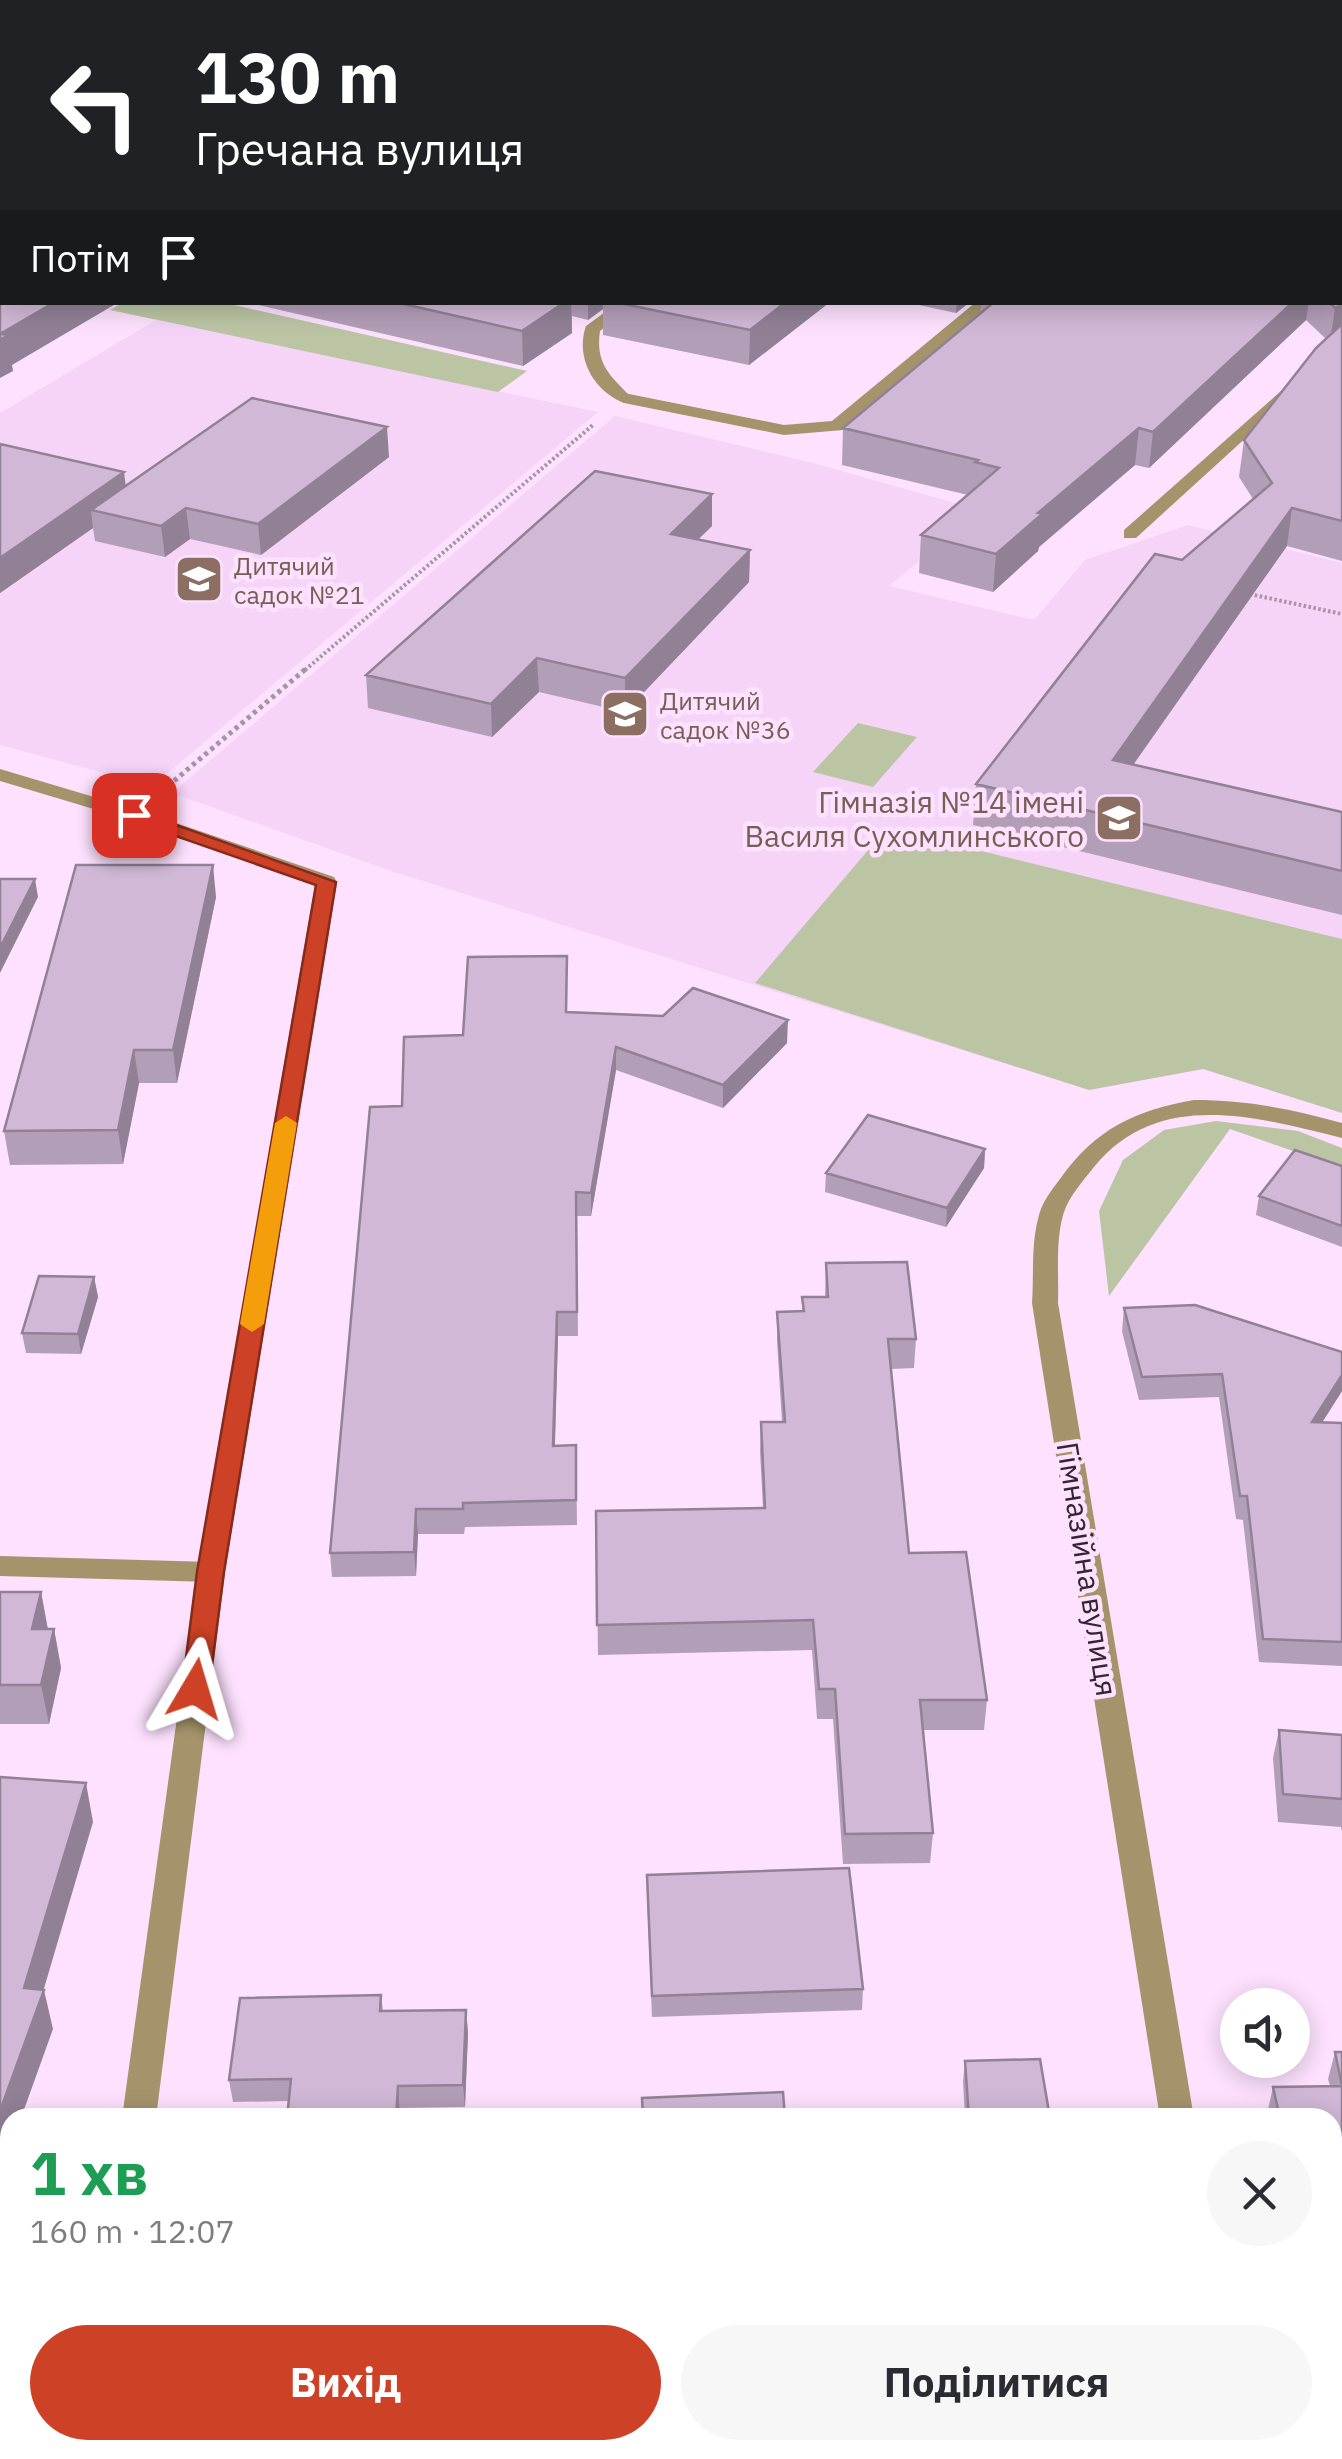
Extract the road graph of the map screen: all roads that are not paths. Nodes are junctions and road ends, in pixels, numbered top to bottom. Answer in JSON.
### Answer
{"nodes":[{"id":1,"x":624,"y":305,"type":"edge"},
{"id":2,"x":982,"y":305,"type":"edge"},
{"id":3,"x":1342,"y":342,"type":"edge"},
{"id":4,"x":1130,"y":534,"type":"dead end"},
{"id":5,"x":0,"y":776,"type":"edge"},
{"id":6,"x":1342,"y":1132,"type":"edge"},
{"id":7,"x":0,"y":1566,"type":"edge"},
{"id":8,"x":210,"y":1572,"type":"junction"},
{"id":9,"x":140,"y":2108,"type":"edge"},
{"id":10,"x":1175,"y":2108,"type":"edge"}],
"edges":[{"from":1,"to":2,"type":"street"},
{"from":3,"to":4,"type":"street"},
{"from":5,"to":8,"type":"street"},
{"from":6,"to":10,"type":"street","name":"Гімназійна вулиця"},
{"from":7,"to":8,"type":"street"},
{"from":8,"to":9,"type":"street"}]}
